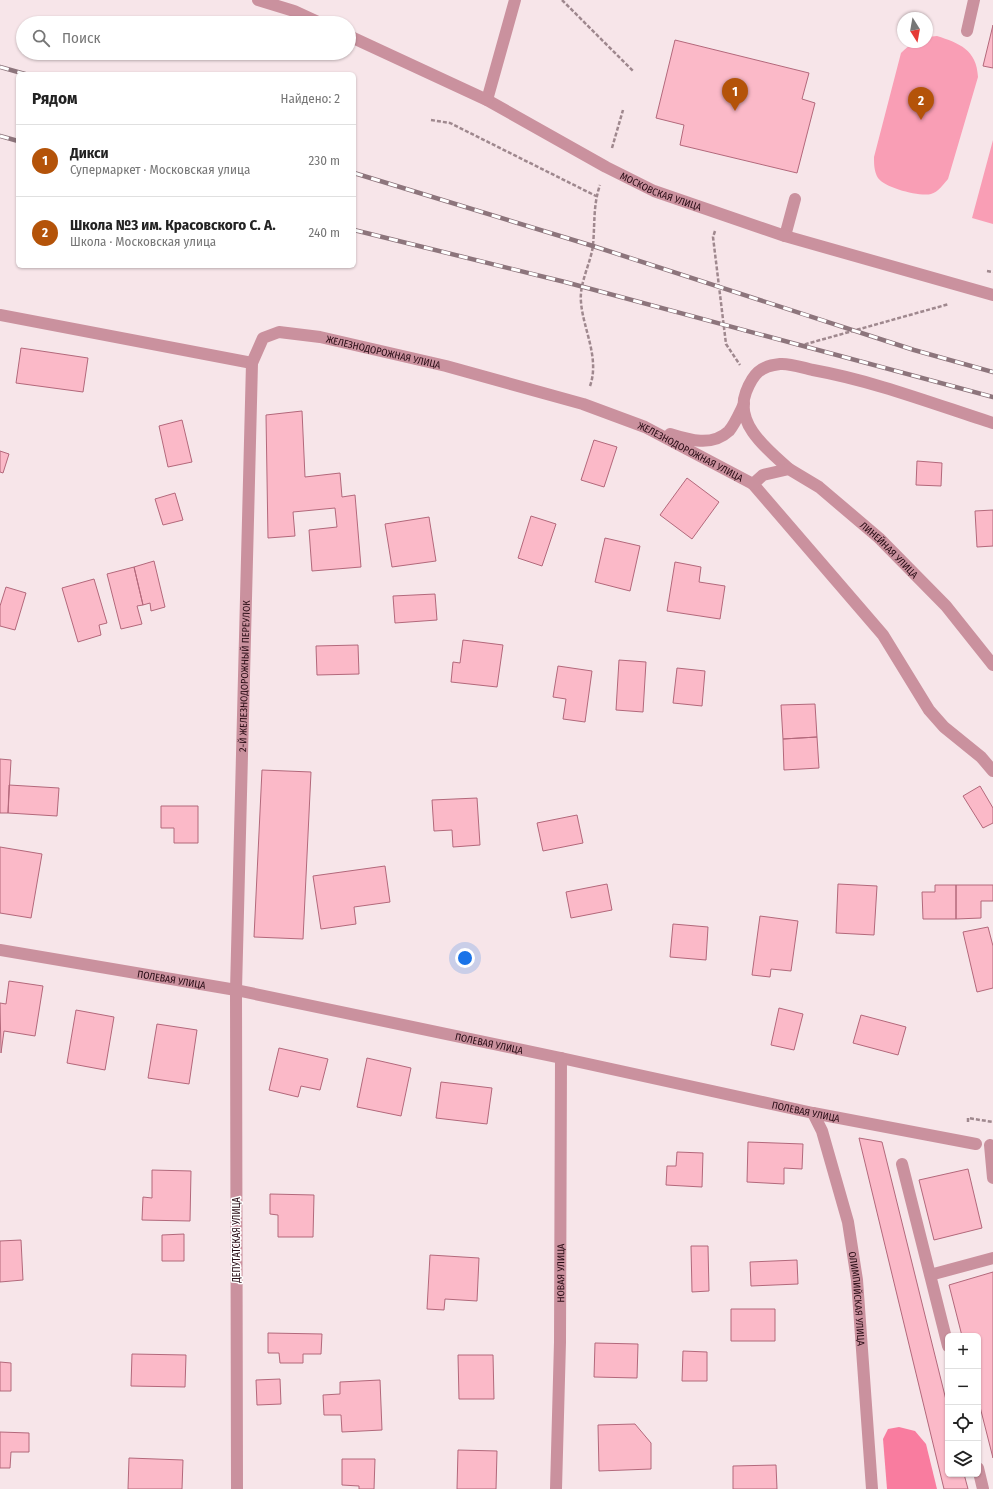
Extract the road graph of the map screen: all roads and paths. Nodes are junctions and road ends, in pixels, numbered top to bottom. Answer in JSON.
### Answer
{"nodes":[{"id":1,"x":258,"y":0,"type":"edge"},
{"id":2,"x":515,"y":0,"type":"edge"},
{"id":3,"x":562,"y":0,"type":"edge"},
{"id":4,"x":974,"y":0,"type":"edge"},
{"id":5,"x":305,"y":16,"type":"edge"},
{"id":6,"x":967,"y":30,"type":"dead end"},
{"id":7,"x":356,"y":39,"type":"edge"},
{"id":8,"x":633,"y":71,"type":"dead end"},
{"id":9,"x":487,"y":100,"type":"junction"},
{"id":10,"x":624,"y":110,"type":"dead end"},
{"id":11,"x":431,"y":120,"type":"dead end"},
{"id":12,"x":606,"y":167,"type":"junction"},
{"id":13,"x":596,"y":196,"type":"junction"},
{"id":14,"x":795,"y":199,"type":"dead end"},
{"id":15,"x":722,"y":214,"type":"junction"},
{"id":16,"x":785,"y":236,"type":"junction"},
{"id":17,"x":993,"y":295,"type":"edge"},
{"id":18,"x":950,"y":303,"type":"dead end"},
{"id":19,"x":0,"y":315,"type":"edge"},
{"id":20,"x":796,"y":346,"type":"dead end"},
{"id":21,"x":252,"y":363,"type":"junction"},
{"id":22,"x":750,"y":380,"type":"junction"},
{"id":23,"x":744,"y":403,"type":"junction"},
{"id":24,"x":583,"y":404,"type":"junction"},
{"id":25,"x":993,"y":423,"type":"edge"},
{"id":26,"x":645,"y":428,"type":"junction"},
{"id":27,"x":789,"y":469,"type":"junction"},
{"id":28,"x":753,"y":484,"type":"junction"},
{"id":29,"x":993,"y":665,"type":"edge"},
{"id":30,"x":993,"y":770,"type":"edge"},
{"id":31,"x":0,"y":950,"type":"edge"},
{"id":32,"x":236,"y":990,"type":"junction"},
{"id":33,"x":561,"y":1058,"type":"junction"},
{"id":34,"x":814,"y":1113,"type":"junction"},
{"id":35,"x":991,"y":1145,"type":"edge"},
{"id":36,"x":902,"y":1164,"type":"dead end"},
{"id":37,"x":993,"y":1178,"type":"edge"},
{"id":38,"x":993,"y":1258,"type":"edge"},
{"id":39,"x":930,"y":1274,"type":"junction"},
{"id":40,"x":945,"y":1334,"type":"edge"},
{"id":41,"x":980,"y":1477,"type":"edge"},
{"id":42,"x":237,"y":1489,"type":"edge"},
{"id":43,"x":556,"y":1489,"type":"edge"},
{"id":44,"x":872,"y":1489,"type":"edge"},
{"id":45,"x":983,"y":1489,"type":"edge"}],
"edges":[{"from":1,"to":5,"type":"street"},
{"from":2,"to":9,"type":"street"},
{"from":3,"to":8,"type":"path"},
{"from":4,"to":6,"type":"street"},
{"from":7,"to":9,"type":"street","name":"МОСКОВСКАЯ УЛИЦА"},
{"from":9,"to":12,"type":"street","name":"МОСКОВСКАЯ УЛИЦА"},
{"from":10,"to":12,"type":"path"},
{"from":11,"to":13,"type":"path"},
{"from":12,"to":13,"type":"path"},
{"from":12,"to":15,"type":"street","name":"МОСКОВСКАЯ УЛИЦА"},
{"from":13,"to":24,"type":"path"},
{"from":14,"to":16,"type":"street"},
{"from":15,"to":16,"type":"street","name":"МОСКОВСКАЯ УЛИЦА"},
{"from":15,"to":22,"type":"path"},
{"from":16,"to":17,"type":"street","name":"МОСКОВСКАЯ УЛИЦА"},
{"from":18,"to":20,"type":"path"},
{"from":19,"to":21,"type":"street"},
{"from":21,"to":24,"type":"street","name":"ЖЕЛЕЗНОДОРОЖНАЯ УЛИЦА"},
{"from":21,"to":32,"type":"street","name":"2-Й ЖЕЛЕЗНОДОРОЖНЫЙ ПЕРЕУЛОК"},
{"from":22,"to":23,"type":"street"},
{"from":22,"to":25,"type":"street"},
{"from":23,"to":26,"type":"street"},
{"from":23,"to":27,"type":"street","name":"ЛИНЕЙНАЯ УЛИЦА"},
{"from":24,"to":26,"type":"street","name":"ЖЕЛЕЗНОДОРОЖНАЯ УЛИЦА"},
{"from":26,"to":28,"type":"street","name":"ЖЕЛЕЗНОДОРОЖНАЯ УЛИЦА"},
{"from":27,"to":28,"type":"street","name":"ЖЕЛЕЗНОДОРОЖНАЯ УЛИЦА"},
{"from":27,"to":29,"type":"street","name":"ЛИНЕЙНАЯ УЛИЦА"},
{"from":28,"to":30,"type":"street"},
{"from":31,"to":32,"type":"street","name":"ПОЛЕВАЯ УЛИЦА"},
{"from":32,"to":33,"type":"street","name":"ПОЛЕВАЯ УЛИЦА"},
{"from":32,"to":42,"type":"street","name":"ДЕПУТАТСКАЯ УЛИЦА"},
{"from":33,"to":34,"type":"street","name":"ПОЛЕВАЯ УЛИЦА"},
{"from":33,"to":43,"type":"street","name":"НОВАЯ УЛИЦА"},
{"from":34,"to":35,"type":"street","name":"ПОЛЕВАЯ УЛИЦА"},
{"from":34,"to":44,"type":"street","name":"ОЛИМПИЙСКАЯ УЛИЦА"},
{"from":35,"to":37,"type":"street"},
{"from":36,"to":39,"type":"street"},
{"from":38,"to":39,"type":"street"},
{"from":39,"to":40,"type":"street"},
{"from":41,"to":45,"type":"street"}]}
